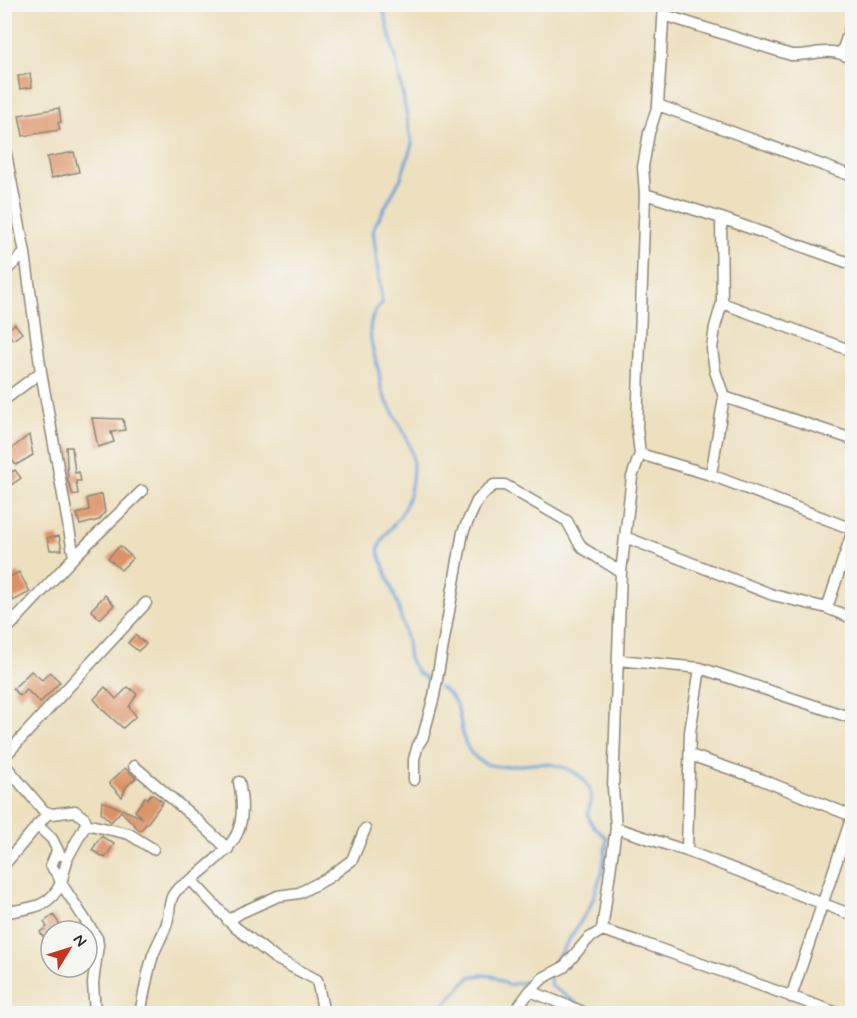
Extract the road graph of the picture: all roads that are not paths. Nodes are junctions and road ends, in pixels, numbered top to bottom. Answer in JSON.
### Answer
{"nodes":[{"id":1,"x":664,"y":10,"type":"edge"},
{"id":2,"x":852,"y":22,"type":"edge"},
{"id":3,"x":842,"y":52,"type":"junction"},
{"id":4,"x":852,"y":59,"type":"edge"},
{"id":5,"x":658,"y":105,"type":"junction"},
{"id":6,"x":5,"y":151,"type":"edge"},
{"id":7,"x":852,"y":176,"type":"edge"},
{"id":8,"x":645,"y":194,"type":"junction"},
{"id":9,"x":721,"y":218,"type":"junction"},
{"id":10,"x":25,"y":253,"type":"junction"},
{"id":11,"x":852,"y":264,"type":"edge"},
{"id":12,"x":4,"y":272,"type":"edge"},
{"id":13,"x":722,"y":303,"type":"junction"},
{"id":14,"x":852,"y":351,"type":"edge"},
{"id":15,"x":41,"y":372,"type":"junction"},
{"id":16,"x":724,"y":397,"type":"junction"},
{"id":17,"x":4,"y":400,"type":"edge"},
{"id":18,"x":852,"y":439,"type":"edge"},
{"id":19,"x":640,"y":454,"type":"junction"},
{"id":20,"x":711,"y":475,"type":"junction"},
{"id":21,"x":142,"y":491,"type":"dead end"},
{"id":22,"x":852,"y":529,"type":"edge"},
{"id":23,"x":852,"y":533,"type":"edge"},
{"id":24,"x":625,"y":537,"type":"junction"},
{"id":25,"x":74,"y":556,"type":"junction"},
{"id":26,"x":621,"y":572,"type":"junction"},
{"id":27,"x":146,"y":603,"type":"dead end"},
{"id":28,"x":4,"y":606,"type":"edge"},
{"id":29,"x":827,"y":608,"type":"junction"},
{"id":30,"x":852,"y":618,"type":"edge"},
{"id":31,"x":14,"y":622,"type":"junction"},
{"id":32,"x":4,"y":632,"type":"edge"},
{"id":33,"x":618,"y":660,"type":"junction"},
{"id":34,"x":700,"y":668,"type":"junction"},
{"id":35,"x":852,"y":718,"type":"edge"},
{"id":36,"x":690,"y":755,"type":"junction"},
{"id":37,"x":4,"y":757,"type":"edge"},
{"id":38,"x":4,"y":764,"type":"edge"},
{"id":39,"x":134,"y":766,"type":"dead end"},
{"id":40,"x":414,"y":780,"type":"dead end"},
{"id":41,"x":239,"y":782,"type":"dead end"},
{"id":42,"x":48,"y":813,"type":"junction"},
{"id":43,"x":852,"y":816,"type":"edge"},
{"id":44,"x":86,"y":824,"type":"junction"},
{"id":45,"x":37,"y":825,"type":"junction"},
{"id":46,"x":616,"y":828,"type":"junction"},
{"id":47,"x":365,"y":830,"type":"dead end"},
{"id":48,"x":153,"y":849,"type":"dead end"},
{"id":49,"x":228,"y":849,"type":"junction"},
{"id":50,"x":57,"y":851,"type":"junction"},
{"id":51,"x":687,"y":851,"type":"junction"},
{"id":52,"x":66,"y":862,"type":"junction"},
{"id":53,"x":4,"y":865,"type":"edge"},
{"id":54,"x":191,"y":880,"type":"junction"},
{"id":55,"x":61,"y":883,"type":"junction"},
{"id":56,"x":823,"y":904,"type":"junction"},
{"id":57,"x":4,"y":913,"type":"edge"},
{"id":58,"x":852,"y":915,"type":"edge"},
{"id":59,"x":228,"y":921,"type":"junction"},
{"id":60,"x":602,"y":930,"type":"junction"},
{"id":61,"x":530,"y":991,"type":"junction"},
{"id":62,"x":791,"y":997,"type":"junction"},
{"id":63,"x":95,"y":1014,"type":"edge"},
{"id":64,"x":140,"y":1014,"type":"edge"},
{"id":65,"x":324,"y":1014,"type":"edge"},
{"id":66,"x":513,"y":1014,"type":"edge"},
{"id":67,"x":588,"y":1014,"type":"edge"},
{"id":68,"x":840,"y":1014,"type":"edge"}],
"edges":[{"from":1,"to":3,"type":"street"},
{"from":1,"to":5,"type":"street"},
{"from":2,"to":3,"type":"street"},
{"from":3,"to":4,"type":"street"},
{"from":5,"to":7,"type":"street"},
{"from":5,"to":8,"type":"street"},
{"from":6,"to":10,"type":"street"},
{"from":8,"to":9,"type":"street"},
{"from":8,"to":19,"type":"street"},
{"from":9,"to":11,"type":"street"},
{"from":9,"to":13,"type":"street"},
{"from":10,"to":12,"type":"street"},
{"from":10,"to":15,"type":"street"},
{"from":13,"to":14,"type":"street"},
{"from":13,"to":16,"type":"street"},
{"from":15,"to":17,"type":"street"},
{"from":15,"to":25,"type":"street"},
{"from":16,"to":18,"type":"street"},
{"from":16,"to":20,"type":"street"},
{"from":19,"to":20,"type":"street"},
{"from":19,"to":24,"type":"street"},
{"from":20,"to":22,"type":"street"},
{"from":21,"to":25,"type":"street"},
{"from":23,"to":29,"type":"street"},
{"from":24,"to":26,"type":"street"},
{"from":24,"to":29,"type":"street"},
{"from":25,"to":31,"type":"street"},
{"from":26,"to":33,"type":"street"},
{"from":26,"to":40,"type":"street"},
{"from":27,"to":37,"type":"street"},
{"from":28,"to":31,"type":"street"},
{"from":29,"to":30,"type":"street"},
{"from":31,"to":32,"type":"street"},
{"from":33,"to":34,"type":"street"},
{"from":33,"to":46,"type":"street"},
{"from":34,"to":35,"type":"street"},
{"from":34,"to":36,"type":"street"},
{"from":36,"to":43,"type":"street"},
{"from":36,"to":51,"type":"street"},
{"from":38,"to":42,"type":"street"},
{"from":39,"to":49,"type":"street"},
{"from":41,"to":49,"type":"street"},
{"from":42,"to":44,"type":"street"},
{"from":42,"to":45,"type":"street"},
{"from":43,"to":56,"type":"street"},
{"from":44,"to":48,"type":"street"},
{"from":44,"to":52,"type":"street"},
{"from":45,"to":50,"type":"street"},
{"from":45,"to":53,"type":"street"},
{"from":46,"to":51,"type":"street"},
{"from":46,"to":60,"type":"street"},
{"from":47,"to":59,"type":"street"},
{"from":49,"to":54,"type":"street"},
{"from":50,"to":52,"type":"street"},
{"from":50,"to":55,"type":"street"},
{"from":51,"to":56,"type":"street"},
{"from":52,"to":55,"type":"street"},
{"from":54,"to":59,"type":"street"},
{"from":54,"to":64,"type":"street"},
{"from":55,"to":57,"type":"street"},
{"from":55,"to":63,"type":"street"},
{"from":56,"to":58,"type":"street"},
{"from":56,"to":62,"type":"street"},
{"from":59,"to":65,"type":"street"},
{"from":60,"to":61,"type":"street"},
{"from":60,"to":62,"type":"street"},
{"from":61,"to":66,"type":"street"},
{"from":61,"to":67,"type":"street"},
{"from":62,"to":68,"type":"street"}]}
